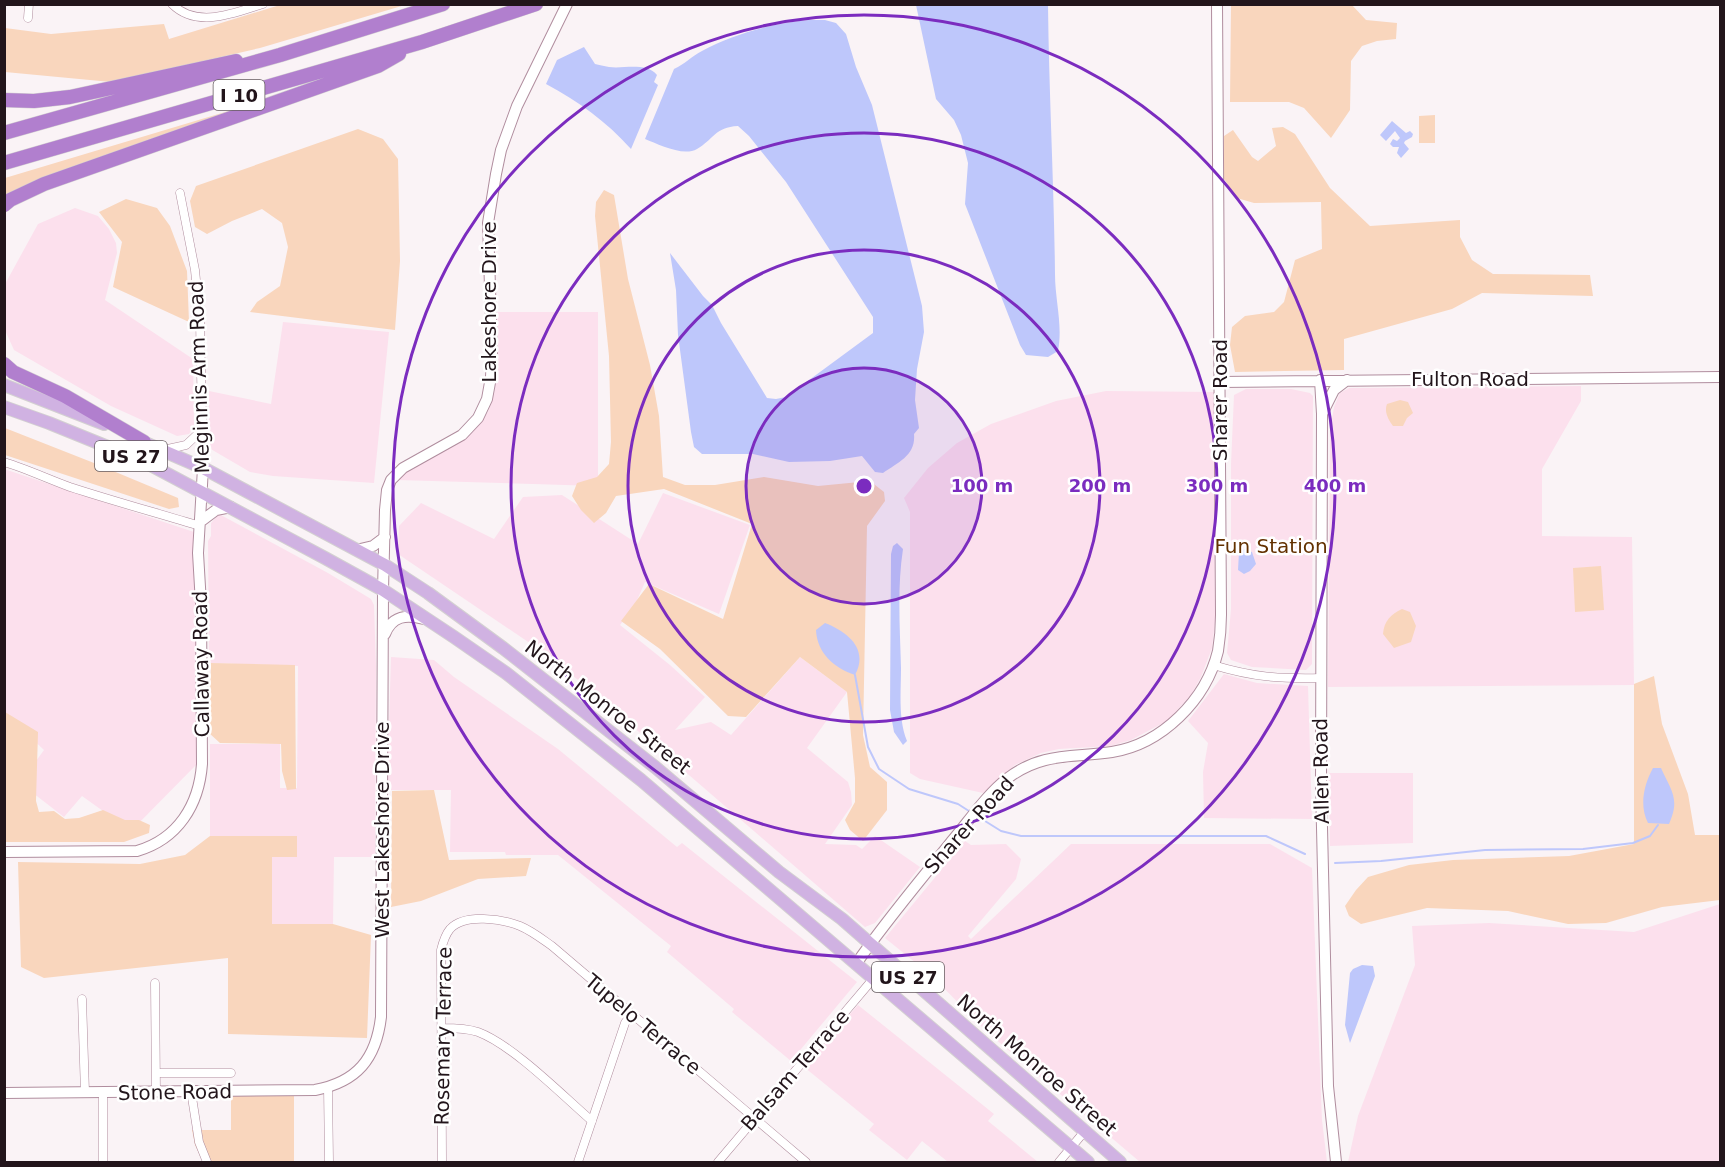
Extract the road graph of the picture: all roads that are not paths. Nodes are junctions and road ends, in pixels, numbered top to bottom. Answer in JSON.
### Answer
{"nodes":[{"id":1,"x":29,"y":4,"type":"edge"},
{"id":2,"x":172,"y":4,"type":"edge"},
{"id":3,"x":263,"y":4,"type":"edge"},
{"id":4,"x":443,"y":4,"type":"edge"},
{"id":5,"x":567,"y":4,"type":"edge"},
{"id":6,"x":1217,"y":4,"type":"edge"},
{"id":7,"x":532,"y":6,"type":"edge"},
{"id":8,"x":28,"y":18,"type":"dead end"},
{"id":9,"x":422,"y":42,"type":"junction"},
{"id":10,"x":280,"y":56,"type":"junction"},
{"id":11,"x":4,"y":100,"type":"edge"},
{"id":12,"x":4,"y":133,"type":"edge"},
{"id":13,"x":4,"y":163,"type":"edge"},
{"id":14,"x":180,"y":193,"type":"dead end"},
{"id":15,"x":4,"y":205,"type":"edge"},
{"id":16,"x":4,"y":364,"type":"edge"},
{"id":17,"x":1720,"y":378,"type":"edge"},
{"id":18,"x":1320,"y":380,"type":"junction"},
{"id":19,"x":1348,"y":380,"type":"junction"},
{"id":20,"x":1220,"y":382,"type":"junction"},
{"id":21,"x":4,"y":385,"type":"edge"},
{"id":22,"x":4,"y":407,"type":"edge"},
{"id":23,"x":1322,"y":414,"type":"junction"},
{"id":24,"x":202,"y":430,"type":"junction"},
{"id":25,"x":144,"y":442,"type":"junction"},
{"id":26,"x":163,"y":450,"type":"junction"},
{"id":27,"x":4,"y":462,"type":"edge"},
{"id":28,"x":203,"y":468,"type":"junction"},
{"id":29,"x":202,"y":492,"type":"junction"},
{"id":30,"x":231,"y":507,"type":"junction"},
{"id":31,"x":200,"y":524,"type":"junction"},
{"id":32,"x":385,"y":537,"type":"junction"},
{"id":33,"x":356,"y":550,"type":"junction"},
{"id":34,"x":385,"y":566,"type":"junction"},
{"id":35,"x":383,"y":590,"type":"junction"},
{"id":36,"x":431,"y":622,"type":"junction"},
{"id":37,"x":384,"y":637,"type":"junction"},
{"id":38,"x":520,"y":661,"type":"junction"},
{"id":39,"x":1213,"y":665,"type":"junction"},
{"id":40,"x":506,"y":673,"type":"junction"},
{"id":41,"x":1321,"y":678,"type":"junction"},
{"id":42,"x":642,"y":757,"type":"junction"},
{"id":43,"x":655,"y":767,"type":"junction"},
{"id":44,"x":630,"y":772,"type":"junction"},
{"id":45,"x":641,"y":780,"type":"junction"},
{"id":46,"x":746,"y":845,"type":"junction"},
{"id":47,"x":4,"y":852,"type":"edge"},
{"id":48,"x":731,"y":857,"type":"junction"},
{"id":49,"x":762,"y":857,"type":"junction"},
{"id":50,"x":748,"y":872,"type":"junction"},
{"id":51,"x":466,"y":921,"type":"joint"},
{"id":52,"x":870,"y":943,"type":"junction"},
{"id":53,"x":856,"y":964,"type":"junction"},
{"id":54,"x":873,"y":979,"type":"junction"},
{"id":55,"x":155,"y":983,"type":"dead end"},
{"id":56,"x":82,"y":999,"type":"dead end"},
{"id":57,"x":630,"y":1014,"type":"junction"},
{"id":58,"x":442,"y":1028,"type":"junction"},
{"id":59,"x":968,"y":1029,"type":"junction"},
{"id":60,"x":954,"y":1047,"type":"junction"},
{"id":61,"x":156,"y":1073,"type":"junction"},
{"id":62,"x":231,"y":1073,"type":"dead end"},
{"id":63,"x":344,"y":1081,"type":"joint"},
{"id":64,"x":328,"y":1088,"type":"junction"},
{"id":65,"x":191,"y":1091,"type":"junction"},
{"id":66,"x":103,"y":1092,"type":"junction"},
{"id":67,"x":156,"y":1092,"type":"junction"},
{"id":68,"x":4,"y":1093,"type":"edge"},
{"id":69,"x":85,"y":1093,"type":"junction"},
{"id":70,"x":754,"y":1118,"type":"junction"},
{"id":71,"x":592,"y":1121,"type":"junction"},
{"id":72,"x":1084,"y":1132,"type":"junction"},
{"id":73,"x":1071,"y":1148,"type":"junction"},
{"id":74,"x":103,"y":1162,"type":"edge"},
{"id":75,"x":207,"y":1162,"type":"edge"},
{"id":76,"x":328,"y":1162,"type":"edge"},
{"id":77,"x":442,"y":1162,"type":"edge"},
{"id":78,"x":578,"y":1162,"type":"edge"},
{"id":79,"x":718,"y":1162,"type":"edge"},
{"id":80,"x":806,"y":1162,"type":"edge"},
{"id":81,"x":1059,"y":1162,"type":"edge"},
{"id":82,"x":1088,"y":1162,"type":"edge"},
{"id":83,"x":1120,"y":1162,"type":"edge"},
{"id":84,"x":1336,"y":1162,"type":"edge"}],
"edges":[{"from":1,"to":8,"type":"street"},
{"from":2,"to":3,"type":"street"},
{"from":4,"to":10,"type":"highway","number":"I 10"},
{"from":5,"to":32,"type":"street","name":"Lakeshore Drive"},
{"from":6,"to":20,"type":"street","name":"Sharer Road"},
{"from":7,"to":9,"type":"highway","number":"I 10"},
{"from":9,"to":13,"type":"highway","number":"I 10"},
{"from":9,"to":15,"type":"highway"},
{"from":10,"to":11,"type":"highway"},
{"from":10,"to":12,"type":"highway","number":"I 10"},
{"from":14,"to":24,"type":"street","name":"Meginnis Arm Road"},
{"from":16,"to":25,"type":"highway"},
{"from":17,"to":19,"type":"street","name":"Fulton Road"},
{"from":18,"to":19,"type":"street","name":"Fulton Road"},
{"from":18,"to":20,"type":"street","name":"Fulton Road"},
{"from":18,"to":23,"type":"street","name":"Allen Road"},
{"from":19,"to":23,"type":"street"},
{"from":20,"to":39,"type":"street","name":"Sharer Road"},
{"from":21,"to":25,"type":"main road","name":"North Monroe Street","number":"US 27"},
{"from":22,"to":29,"type":"main road","name":"North Monroe Street","number":"US 27"},
{"from":23,"to":41,"type":"street","name":"Allen Road"},
{"from":24,"to":26,"type":"street"},
{"from":24,"to":28,"type":"street","name":"Meginnis Arm Road"},
{"from":25,"to":26,"type":"main road","name":"North Monroe Street","number":"US 27"},
{"from":26,"to":28,"type":"main road","name":"North Monroe Street","number":"US 27"},
{"from":27,"to":31,"type":"street"},
{"from":28,"to":29,"type":"street","name":"Meginnis Arm Road"},
{"from":28,"to":33,"type":"main road","name":"North Monroe Street","number":"US 27"},
{"from":29,"to":30,"type":"main road","name":"North Monroe Street","number":"US 27"},
{"from":29,"to":31,"type":"street","name":"Callaway Road"},
{"from":30,"to":31,"type":"street"},
{"from":30,"to":35,"type":"main road","name":"North Monroe Street","number":"US 27"},
{"from":31,"to":47,"type":"street","name":"Callaway Road"},
{"from":32,"to":33,"type":"street"},
{"from":32,"to":34,"type":"street","name":"Lakeshore Drive"},
{"from":33,"to":34,"type":"main road","name":"North Monroe Street","number":"US 27"},
{"from":34,"to":35,"type":"street","name":"West Lakeshore Drive"},
{"from":34,"to":38,"type":"main road","name":"North Monroe Street","number":"US 27"},
{"from":35,"to":36,"type":"main road","name":"North Monroe Street","number":"US 27"},
{"from":35,"to":37,"type":"street","name":"West Lakeshore Drive"},
{"from":36,"to":37,"type":"street"},
{"from":36,"to":40,"type":"main road","name":"North Monroe Street","number":"US 27"},
{"from":37,"to":63,"type":"street","name":"West Lakeshore Drive"},
{"from":38,"to":40,"type":"main road"},
{"from":38,"to":42,"type":"main road","name":"North Monroe Street","number":"US 27"},
{"from":39,"to":41,"type":"street"},
{"from":39,"to":52,"type":"street","name":"Sharer Road"},
{"from":40,"to":44,"type":"main road","name":"North Monroe Street","number":"US 27"},
{"from":41,"to":84,"type":"street","name":"Allen Road"},
{"from":42,"to":43,"type":"main road","name":"North Monroe Street","number":"US 27"},
{"from":42,"to":44,"type":"main road"},
{"from":43,"to":45,"type":"main road"},
{"from":43,"to":46,"type":"main road","name":"North Monroe Street","number":"US 27"},
{"from":44,"to":45,"type":"main road","name":"North Monroe Street","number":"US 27"},
{"from":45,"to":48,"type":"main road","name":"North Monroe Street","number":"US 27"},
{"from":46,"to":48,"type":"main road"},
{"from":46,"to":49,"type":"main road","name":"North Monroe Street","number":"US 27"},
{"from":48,"to":50,"type":"main road","name":"North Monroe Street","number":"US 27"},
{"from":49,"to":50,"type":"main road"},
{"from":49,"to":52,"type":"main road","name":"North Monroe Street","number":"US 27"},
{"from":50,"to":53,"type":"main road","name":"North Monroe Street","number":"US 27"},
{"from":51,"to":57,"type":"street","name":"Tupelo Terrace"},
{"from":51,"to":58,"type":"street","name":"Rosemary Terrace"},
{"from":52,"to":53,"type":"street","name":"Sharer Road"},
{"from":52,"to":59,"type":"main road","name":"North Monroe Street","number":"US 27"},
{"from":53,"to":54,"type":"main road","name":"North Monroe Street","number":"US 27"},
{"from":54,"to":60,"type":"main road","name":"North Monroe Street","number":"US 27"},
{"from":54,"to":70,"type":"street","name":"Balsam Terrace"},
{"from":55,"to":61,"type":"street"},
{"from":56,"to":69,"type":"street"},
{"from":57,"to":70,"type":"street","name":"Tupelo Terrace"},
{"from":57,"to":71,"type":"street"},
{"from":58,"to":71,"type":"street"},
{"from":58,"to":77,"type":"street","name":"Rosemary Terrace"},
{"from":59,"to":60,"type":"main road"},
{"from":59,"to":72,"type":"main road","name":"North Monroe Street","number":"US 27"},
{"from":60,"to":73,"type":"main road","name":"North Monroe Street","number":"US 27"},
{"from":61,"to":62,"type":"street"},
{"from":61,"to":67,"type":"street"},
{"from":63,"to":64,"type":"street","name":"Stone Road"},
{"from":64,"to":65,"type":"street","name":"Stone Road"},
{"from":64,"to":76,"type":"street"},
{"from":65,"to":67,"type":"street","name":"Stone Road"},
{"from":65,"to":75,"type":"street"},
{"from":66,"to":67,"type":"street","name":"Stone Road"},
{"from":66,"to":69,"type":"street","name":"Stone Road"},
{"from":66,"to":74,"type":"street"},
{"from":68,"to":69,"type":"street","name":"Stone Road"},
{"from":70,"to":79,"type":"street","name":"Balsam Terrace"},
{"from":70,"to":80,"type":"street","name":"Tupelo Terrace"},
{"from":71,"to":78,"type":"street"},
{"from":72,"to":73,"type":"street"},
{"from":72,"to":83,"type":"main road","name":"North Monroe Street","number":"US 27"},
{"from":73,"to":81,"type":"street"},
{"from":73,"to":82,"type":"main road","name":"North Monroe Street","number":"US 27"}]}
